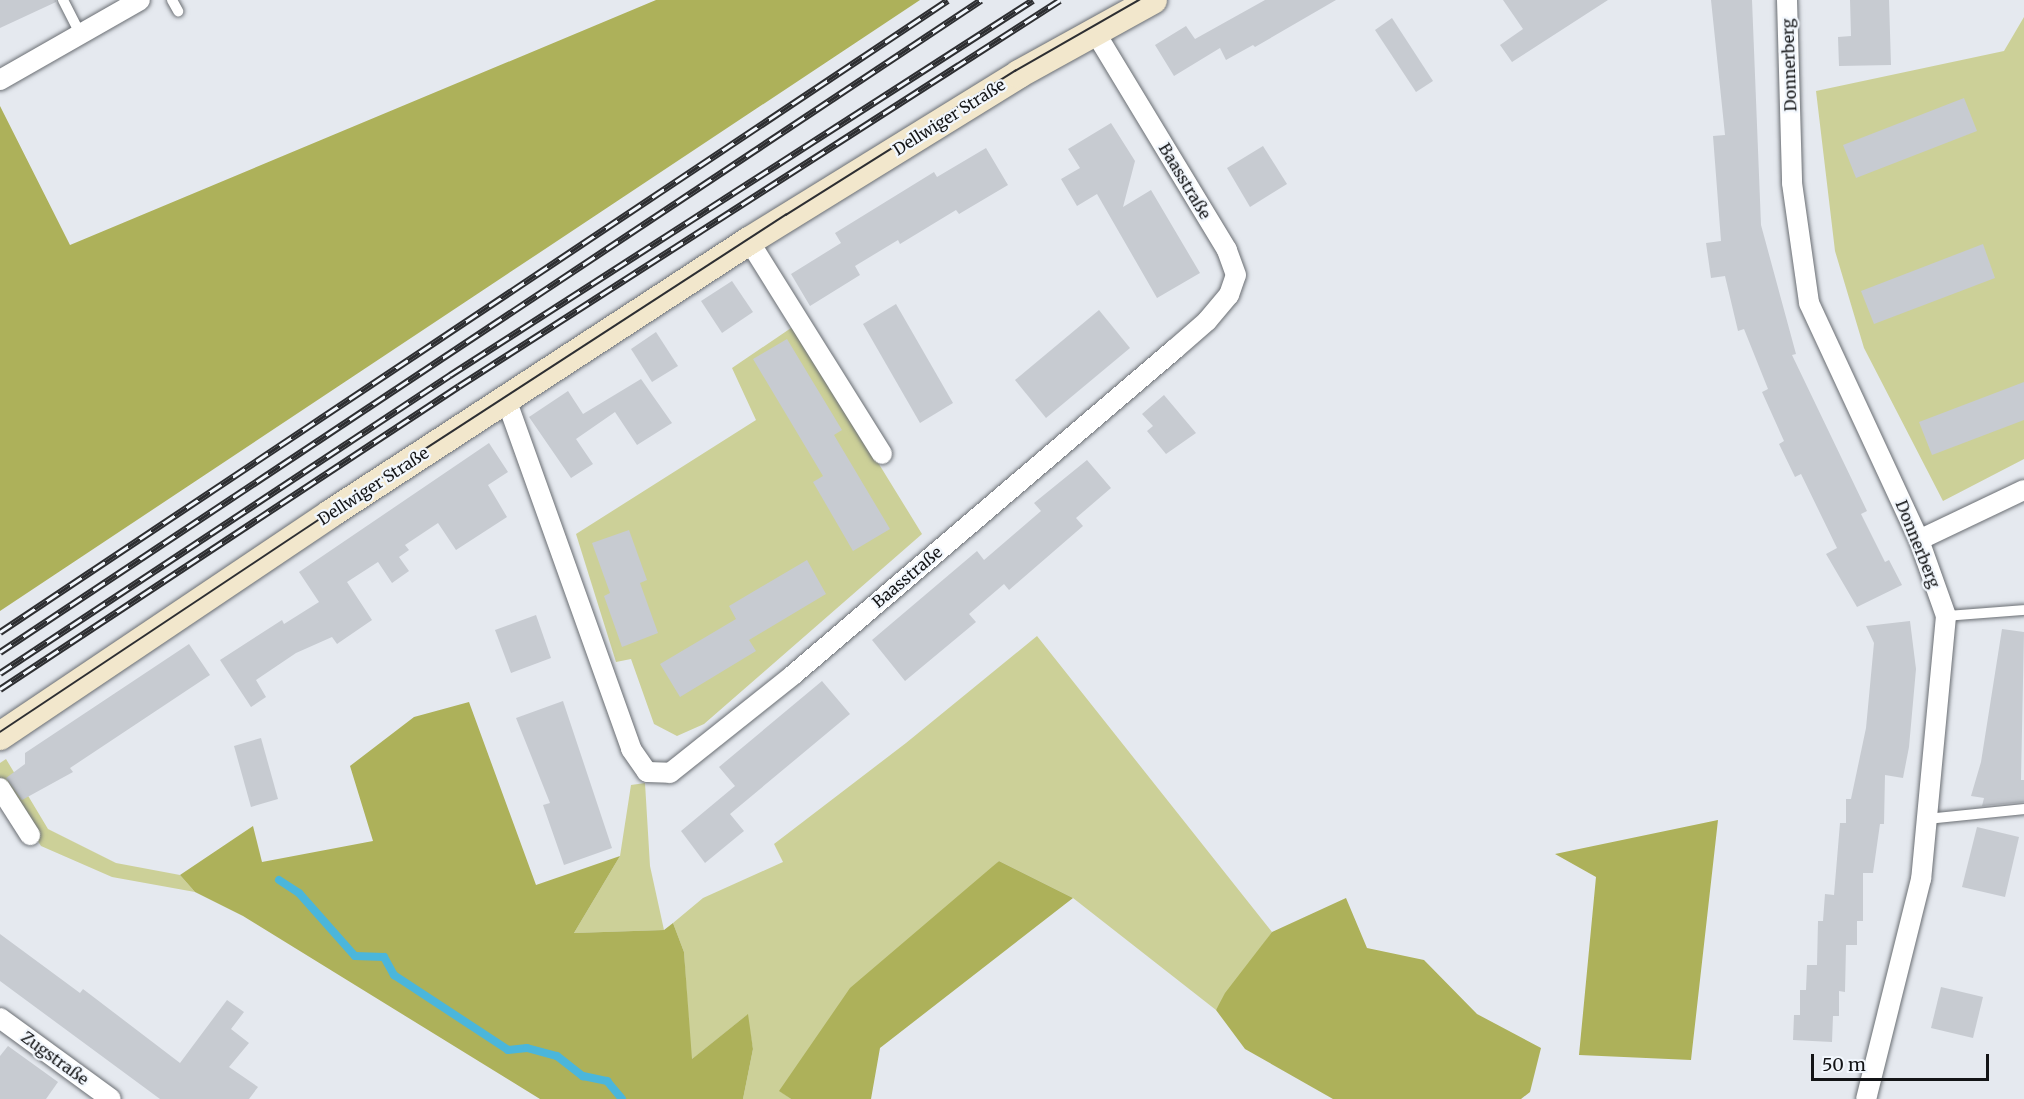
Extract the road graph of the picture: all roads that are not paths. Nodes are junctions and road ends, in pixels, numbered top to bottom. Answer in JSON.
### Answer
{"nodes":[{"id":1,"x":63,"y":0,"type":"edge"},
{"id":2,"x":140,"y":0,"type":"edge"},
{"id":3,"x":172,"y":0,"type":"edge"},
{"id":4,"x":1153,"y":0,"type":"edge"},
{"id":5,"x":1787,"y":0,"type":"edge"},
{"id":6,"x":178,"y":11,"type":"dead end"},
{"id":7,"x":1095,"y":32,"type":"junction"},
{"id":8,"x":80,"y":34,"type":"junction"},
{"id":9,"x":0,"y":80,"type":"edge"},
{"id":10,"x":749,"y":241,"type":"junction"},
{"id":11,"x":506,"y":399,"type":"junction"},
{"id":12,"x":882,"y":454,"type":"dead end"},
{"id":13,"x":2024,"y":490,"type":"edge"},
{"id":14,"x":1919,"y":540,"type":"junction"},
{"id":15,"x":2024,"y":610,"type":"edge"},
{"id":16,"x":1946,"y":615,"type":"junction"},
{"id":17,"x":0,"y":736,"type":"edge"},
{"id":18,"x":0,"y":788,"type":"edge"},
{"id":19,"x":2024,"y":809,"type":"edge"},
{"id":20,"x":1927,"y":819,"type":"junction"},
{"id":21,"x":30,"y":835,"type":"dead end"},
{"id":22,"x":0,"y":1018,"type":"edge"},
{"id":23,"x":111,"y":1099,"type":"edge"},
{"id":24,"x":1866,"y":1099,"type":"edge"}],
"edges":[{"from":1,"to":8,"type":"lane"},
{"from":2,"to":8,"type":"street"},
{"from":3,"to":6,"type":"lane"},
{"from":4,"to":7,"type":"main road","name":"Dellwiger Straße"},
{"from":5,"to":14,"type":"street","name":"Donnerberg"},
{"from":7,"to":10,"type":"main road","name":"Dellwiger Straße"},
{"from":7,"to":11,"type":"street","name":"Baasstraße"},
{"from":8,"to":9,"type":"street"},
{"from":10,"to":11,"type":"main road","name":"Dellwiger Straße"},
{"from":10,"to":12,"type":"street"},
{"from":11,"to":17,"type":"main road","name":"Dellwiger Straße"},
{"from":13,"to":14,"type":"street"},
{"from":14,"to":16,"type":"street","name":"Donnerberg"},
{"from":15,"to":16,"type":"lane"},
{"from":16,"to":20,"type":"street","name":"Donnerberg"},
{"from":18,"to":21,"type":"street"},
{"from":19,"to":20,"type":"lane"},
{"from":20,"to":24,"type":"street","name":"Donnerberg"},
{"from":22,"to":23,"type":"street","name":"Zugstraße"}]}
